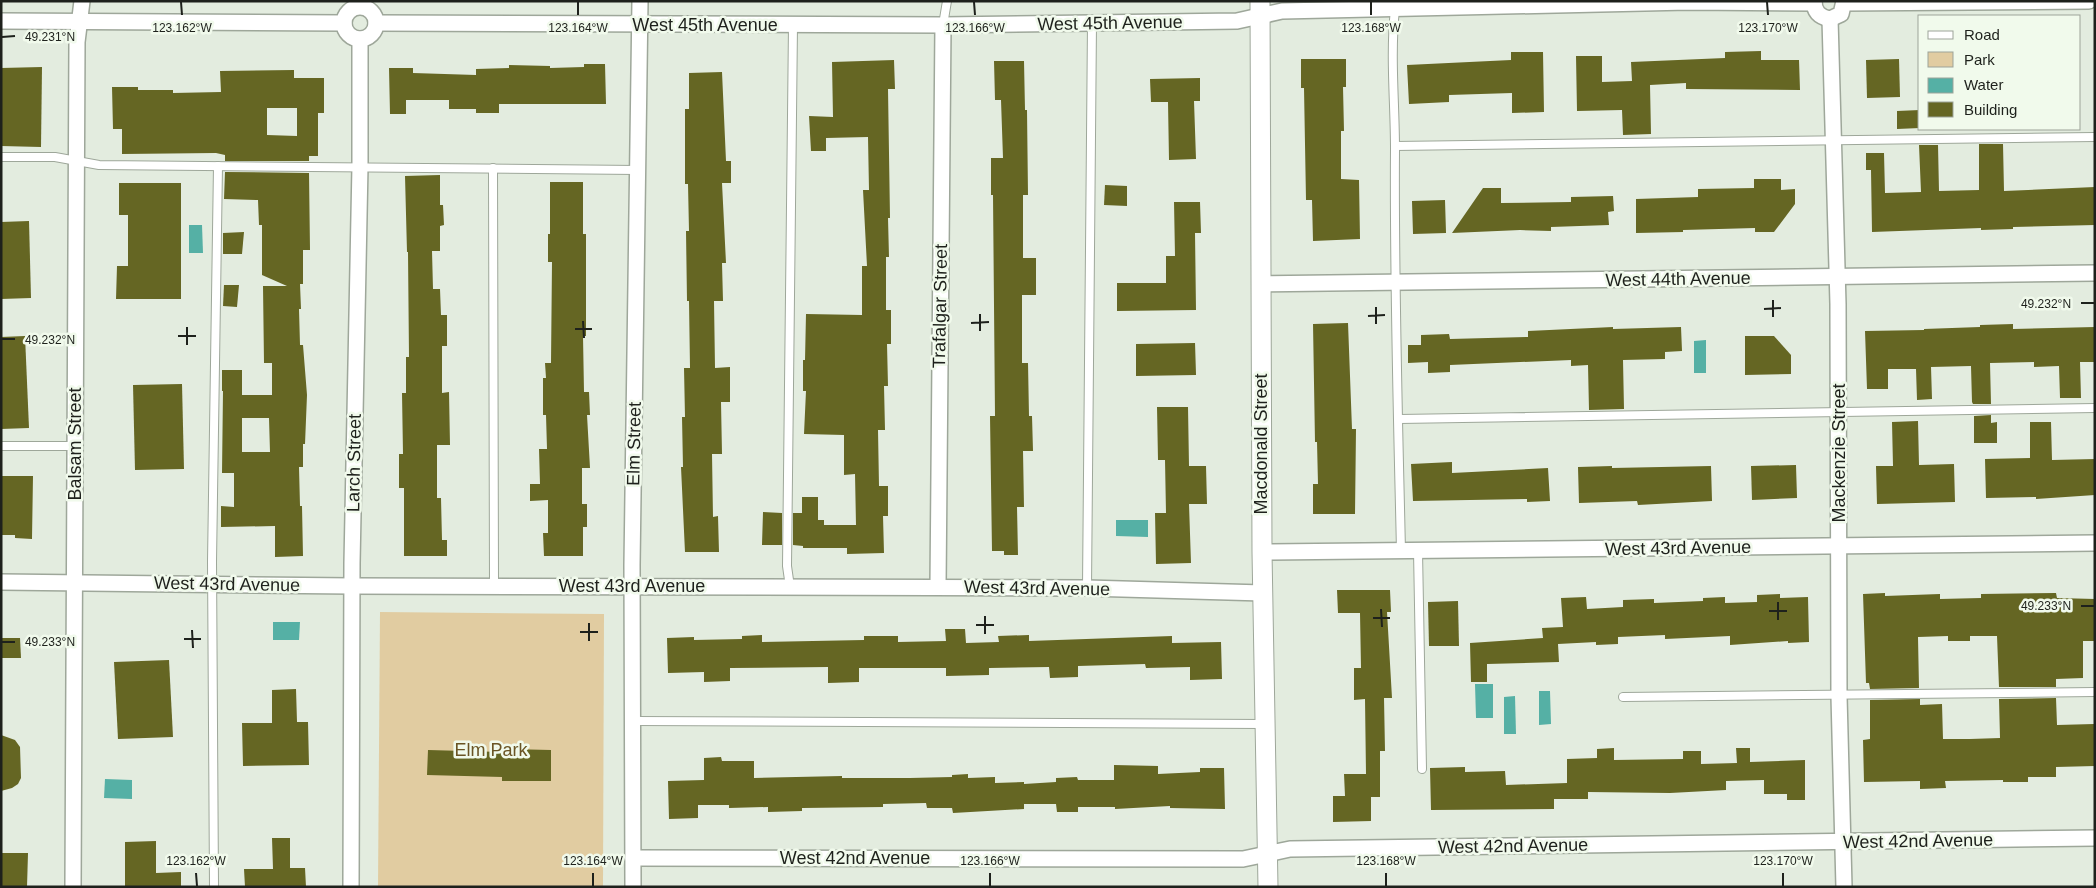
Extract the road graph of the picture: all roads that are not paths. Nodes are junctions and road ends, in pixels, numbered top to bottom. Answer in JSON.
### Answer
{"nodes":[{"id":1,"x":82,"y":1,"type":"edge"},
{"id":2,"x":640,"y":1,"type":"edge"},
{"id":3,"x":947,"y":1,"type":"edge"},
{"id":4,"x":1957,"y":1,"type":"edge"},
{"id":5,"x":2090,"y":1,"type":"edge"},
{"id":6,"x":1688,"y":2,"type":"edge"},
{"id":7,"x":1814,"y":2,"type":"edge"},
{"id":8,"x":1844,"y":2,"type":"edge"},
{"id":9,"x":1552,"y":3,"type":"edge"},
{"id":10,"x":360,"y":4,"type":"edge"},
{"id":11,"x":1260,"y":8,"type":"edge"},
{"id":12,"x":1395,"y":9,"type":"junction"},
{"id":13,"x":1830,"y":19,"type":"junction"},
{"id":14,"x":80,"y":20,"type":"junction"},
{"id":15,"x":1,"y":21,"type":"edge"},
{"id":16,"x":344,"y":23,"type":"junction"},
{"id":17,"x":376,"y":23,"type":"junction"},
{"id":18,"x":1092,"y":23,"type":"junction"},
{"id":19,"x":639,"y":25,"type":"junction"},
{"id":20,"x":793,"y":25,"type":"junction"},
{"id":21,"x":943,"y":25,"type":"junction"},
{"id":22,"x":360,"y":39,"type":"junction"},
{"id":23,"x":2095,"y":137,"type":"edge"},
{"id":24,"x":1834,"y":141,"type":"junction"},
{"id":25,"x":1395,"y":146,"type":"junction"},
{"id":26,"x":1,"y":157,"type":"edge"},
{"id":27,"x":76,"y":160,"type":"junction"},
{"id":28,"x":218,"y":166,"type":"junction"},
{"id":29,"x":360,"y":166,"type":"junction"},
{"id":30,"x":494,"y":168,"type":"junction"},
{"id":31,"x":638,"y":170,"type":"junction"},
{"id":32,"x":2095,"y":273,"type":"edge"},
{"id":33,"x":1837,"y":276,"type":"junction"},
{"id":34,"x":1395,"y":283,"type":"junction"},
{"id":35,"x":1260,"y":284,"type":"junction"},
{"id":36,"x":2095,"y":408,"type":"edge"},
{"id":37,"x":1838,"y":412,"type":"junction"},
{"id":38,"x":1399,"y":419,"type":"junction"},
{"id":39,"x":1,"y":446,"type":"edge"},
{"id":40,"x":74,"y":446,"type":"junction"},
{"id":41,"x":2095,"y":543,"type":"edge"},
{"id":42,"x":1839,"y":547,"type":"junction"},
{"id":43,"x":1401,"y":551,"type":"junction"},
{"id":44,"x":1418,"y":551,"type":"junction"},
{"id":45,"x":1262,"y":552,"type":"junction"},
{"id":46,"x":1,"y":582,"type":"edge"},
{"id":47,"x":74,"y":582,"type":"junction"},
{"id":48,"x":212,"y":584,"type":"junction"},
{"id":49,"x":352,"y":586,"type":"junction"},
{"id":50,"x":494,"y":586,"type":"junction"},
{"id":51,"x":632,"y":586,"type":"junction"},
{"id":52,"x":790,"y":587,"type":"junction"},
{"id":53,"x":938,"y":587,"type":"junction"},
{"id":54,"x":1087,"y":588,"type":"junction"},
{"id":55,"x":1263,"y":593,"type":"junction"},
{"id":56,"x":2095,"y":692,"type":"edge"},
{"id":57,"x":1839,"y":696,"type":"junction"},
{"id":58,"x":1624,"y":698,"type":"dead end"},
{"id":59,"x":634,"y":721,"type":"junction"},
{"id":60,"x":1265,"y":724,"type":"junction"},
{"id":61,"x":1422,"y":769,"type":"dead end"},
{"id":62,"x":2095,"y":838,"type":"edge"},
{"id":63,"x":1843,"y":842,"type":"junction"},
{"id":64,"x":1267,"y":854,"type":"junction"},
{"id":65,"x":633,"y":858,"type":"junction"},
{"id":66,"x":73,"y":887,"type":"edge"},
{"id":67,"x":214,"y":887,"type":"edge"},
{"id":68,"x":351,"y":887,"type":"edge"},
{"id":69,"x":633,"y":887,"type":"edge"},
{"id":70,"x":1268,"y":887,"type":"edge"},
{"id":71,"x":1844,"y":887,"type":"edge"}],
"edges":[{"from":1,"to":14,"type":"street","name":"Balsam Street"},
{"from":2,"to":19,"type":"street","name":"Elm Street"},
{"from":3,"to":21,"type":"lane"},
{"from":4,"to":5,"type":"street"},
{"from":4,"to":8,"type":"street"},
{"from":6,"to":7,"type":"street","name":"West 45th Avenue"},
{"from":6,"to":9,"type":"street","name":"West 45th Avenue"},
{"from":7,"to":13,"type":"street"},
{"from":8,"to":13,"type":"street"},
{"from":9,"to":12,"type":"street","name":"West 45th Avenue"},
{"from":10,"to":16,"type":"street"},
{"from":10,"to":17,"type":"street"},
{"from":11,"to":12,"type":"street","name":"West 45th Avenue"},
{"from":11,"to":18,"type":"street","name":"West 45th Avenue"},
{"from":11,"to":35,"type":"street","name":"Macdonald Street"},
{"from":12,"to":25,"type":"lane"},
{"from":13,"to":24,"type":"street","name":"Mackenzie Street"},
{"from":14,"to":15,"type":"street"},
{"from":14,"to":16,"type":"street"},
{"from":14,"to":27,"type":"street","name":"Balsam Street"},
{"from":16,"to":22,"type":"street"},
{"from":17,"to":19,"type":"street","name":"West 45th Avenue"},
{"from":17,"to":22,"type":"street"},
{"from":18,"to":21,"type":"street","name":"West 45th Avenue"},
{"from":18,"to":54,"type":"lane"},
{"from":19,"to":20,"type":"street","name":"West 45th Avenue"},
{"from":19,"to":31,"type":"street","name":"Elm Street"},
{"from":20,"to":21,"type":"street","name":"West 45th Avenue"},
{"from":20,"to":52,"type":"lane"},
{"from":21,"to":53,"type":"street","name":"Trafalgar Street"},
{"from":22,"to":29,"type":"street","name":"Larch Street"},
{"from":23,"to":24,"type":"lane"},
{"from":24,"to":25,"type":"lane"},
{"from":24,"to":33,"type":"street","name":"Mackenzie Street"},
{"from":25,"to":34,"type":"lane"},
{"from":26,"to":27,"type":"lane"},
{"from":27,"to":28,"type":"lane"},
{"from":27,"to":40,"type":"street","name":"Balsam Street"},
{"from":28,"to":29,"type":"lane"},
{"from":28,"to":48,"type":"lane"},
{"from":29,"to":30,"type":"lane"},
{"from":29,"to":49,"type":"street","name":"Larch Street"},
{"from":30,"to":31,"type":"lane"},
{"from":30,"to":50,"type":"lane"},
{"from":31,"to":51,"type":"street","name":"Elm Street"},
{"from":32,"to":33,"type":"street","name":"West 44th Avenue"},
{"from":33,"to":34,"type":"street","name":"West 44th Avenue"},
{"from":33,"to":37,"type":"street","name":"Mackenzie Street"},
{"from":34,"to":35,"type":"street","name":"West 44th Avenue"},
{"from":34,"to":38,"type":"lane"},
{"from":35,"to":45,"type":"street","name":"Macdonald Street"},
{"from":36,"to":37,"type":"lane"},
{"from":37,"to":38,"type":"lane"},
{"from":37,"to":42,"type":"street","name":"Mackenzie Street"},
{"from":38,"to":43,"type":"lane"},
{"from":39,"to":40,"type":"lane"},
{"from":40,"to":47,"type":"street","name":"Balsam Street"},
{"from":41,"to":42,"type":"street","name":"West 43rd Avenue"},
{"from":42,"to":44,"type":"street","name":"West 43rd Avenue"},
{"from":42,"to":57,"type":"street","name":"Mackenzie Street"},
{"from":43,"to":44,"type":"street","name":"West 43rd Avenue"},
{"from":43,"to":45,"type":"street","name":"West 43rd Avenue"},
{"from":44,"to":61,"type":"lane"},
{"from":45,"to":55,"type":"street","name":"Macdonald Street"},
{"from":46,"to":47,"type":"street","name":"West 43rd Avenue"},
{"from":47,"to":48,"type":"street","name":"West 43rd Avenue"},
{"from":47,"to":66,"type":"street","name":"Balsam Street"},
{"from":48,"to":49,"type":"street","name":"West 43rd Avenue"},
{"from":48,"to":67,"type":"lane"},
{"from":49,"to":50,"type":"street","name":"West 43rd Avenue"},
{"from":49,"to":68,"type":"street","name":"Larch Street"},
{"from":50,"to":51,"type":"street","name":"West 43rd Avenue"},
{"from":51,"to":52,"type":"street","name":"West 43rd Avenue"},
{"from":51,"to":59,"type":"street","name":"Elm Street"},
{"from":52,"to":53,"type":"street","name":"West 43rd Avenue"},
{"from":53,"to":54,"type":"street","name":"West 43rd Avenue"},
{"from":54,"to":55,"type":"street","name":"West 43rd Avenue"},
{"from":55,"to":60,"type":"street","name":"Macdonald Street"},
{"from":56,"to":57,"type":"lane"},
{"from":57,"to":58,"type":"lane"},
{"from":57,"to":63,"type":"street","name":"Mackenzie Street"},
{"from":59,"to":60,"type":"lane"},
{"from":59,"to":65,"type":"street","name":"Elm Street"},
{"from":60,"to":64,"type":"street","name":"Macdonald Street"},
{"from":62,"to":63,"type":"street","name":"West 42nd Avenue"},
{"from":63,"to":64,"type":"street","name":"West 42nd Avenue"},
{"from":63,"to":71,"type":"street","name":"Mackenzie Street"},
{"from":64,"to":65,"type":"street","name":"West 42nd Avenue"},
{"from":64,"to":70,"type":"street","name":"Macdonald Street"},
{"from":65,"to":69,"type":"street","name":"Elm Street"}]}
